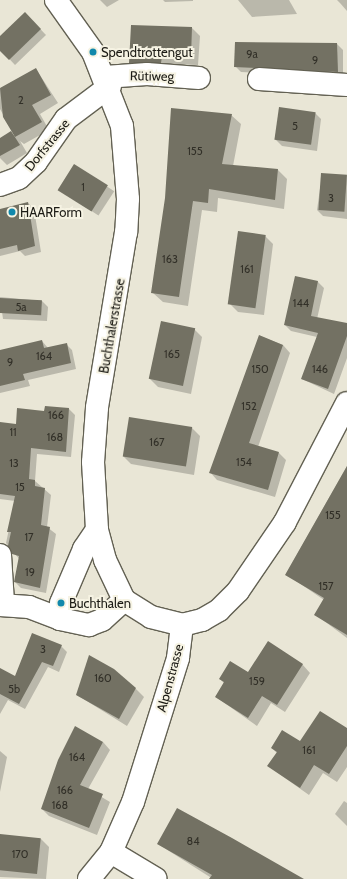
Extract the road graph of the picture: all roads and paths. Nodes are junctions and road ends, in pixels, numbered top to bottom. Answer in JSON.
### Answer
{"nodes":[{"id":1,"x":56,"y":0,"type":"edge"},
{"id":2,"x":199,"y":78,"type":"dead end"},
{"id":3,"x":259,"y":80,"type":"dead end"},
{"id":4,"x":107,"y":82,"type":"junction"},
{"id":5,"x":347,"y":85,"type":"edge"},
{"id":6,"x":0,"y":185,"type":"edge"},
{"id":7,"x":347,"y":403,"type":"edge"},
{"id":8,"x":97,"y":530,"type":"junction"},
{"id":9,"x":0,"y":555,"type":"edge"},
{"id":10,"x":124,"y":600,"type":"junction"},
{"id":11,"x":2,"y":604,"type":"edge"},
{"id":12,"x":60,"y":619,"type":"junction"},
{"id":13,"x":182,"y":625,"type":"junction"},
{"id":14,"x":111,"y":852,"type":"junction"},
{"id":15,"x":89,"y":879,"type":"edge"},
{"id":16,"x":156,"y":879,"type":"edge"}],
"edges":[{"from":1,"to":4,"type":"street","name":"Buchthalerstrasse"},
{"from":2,"to":4,"type":"street","name":"Rütiweg"},
{"from":3,"to":5,"type":"street"},
{"from":4,"to":6,"type":"street","name":"Dorfstrasse"},
{"from":4,"to":8,"type":"street","name":"Buchthalerstrasse"},
{"from":7,"to":13,"type":"street"},
{"from":8,"to":10,"type":"street","name":"Buchthalerstrasse"},
{"from":8,"to":12,"type":"street"},
{"from":9,"to":11,"type":"street"},
{"from":10,"to":12,"type":"street"},
{"from":10,"to":13,"type":"street"},
{"from":11,"to":12,"type":"street"},
{"from":13,"to":14,"type":"street","name":"Alpenstrasse"},
{"from":14,"to":15,"type":"street","name":"Alpenstrasse"},
{"from":14,"to":16,"type":"street"}]}
